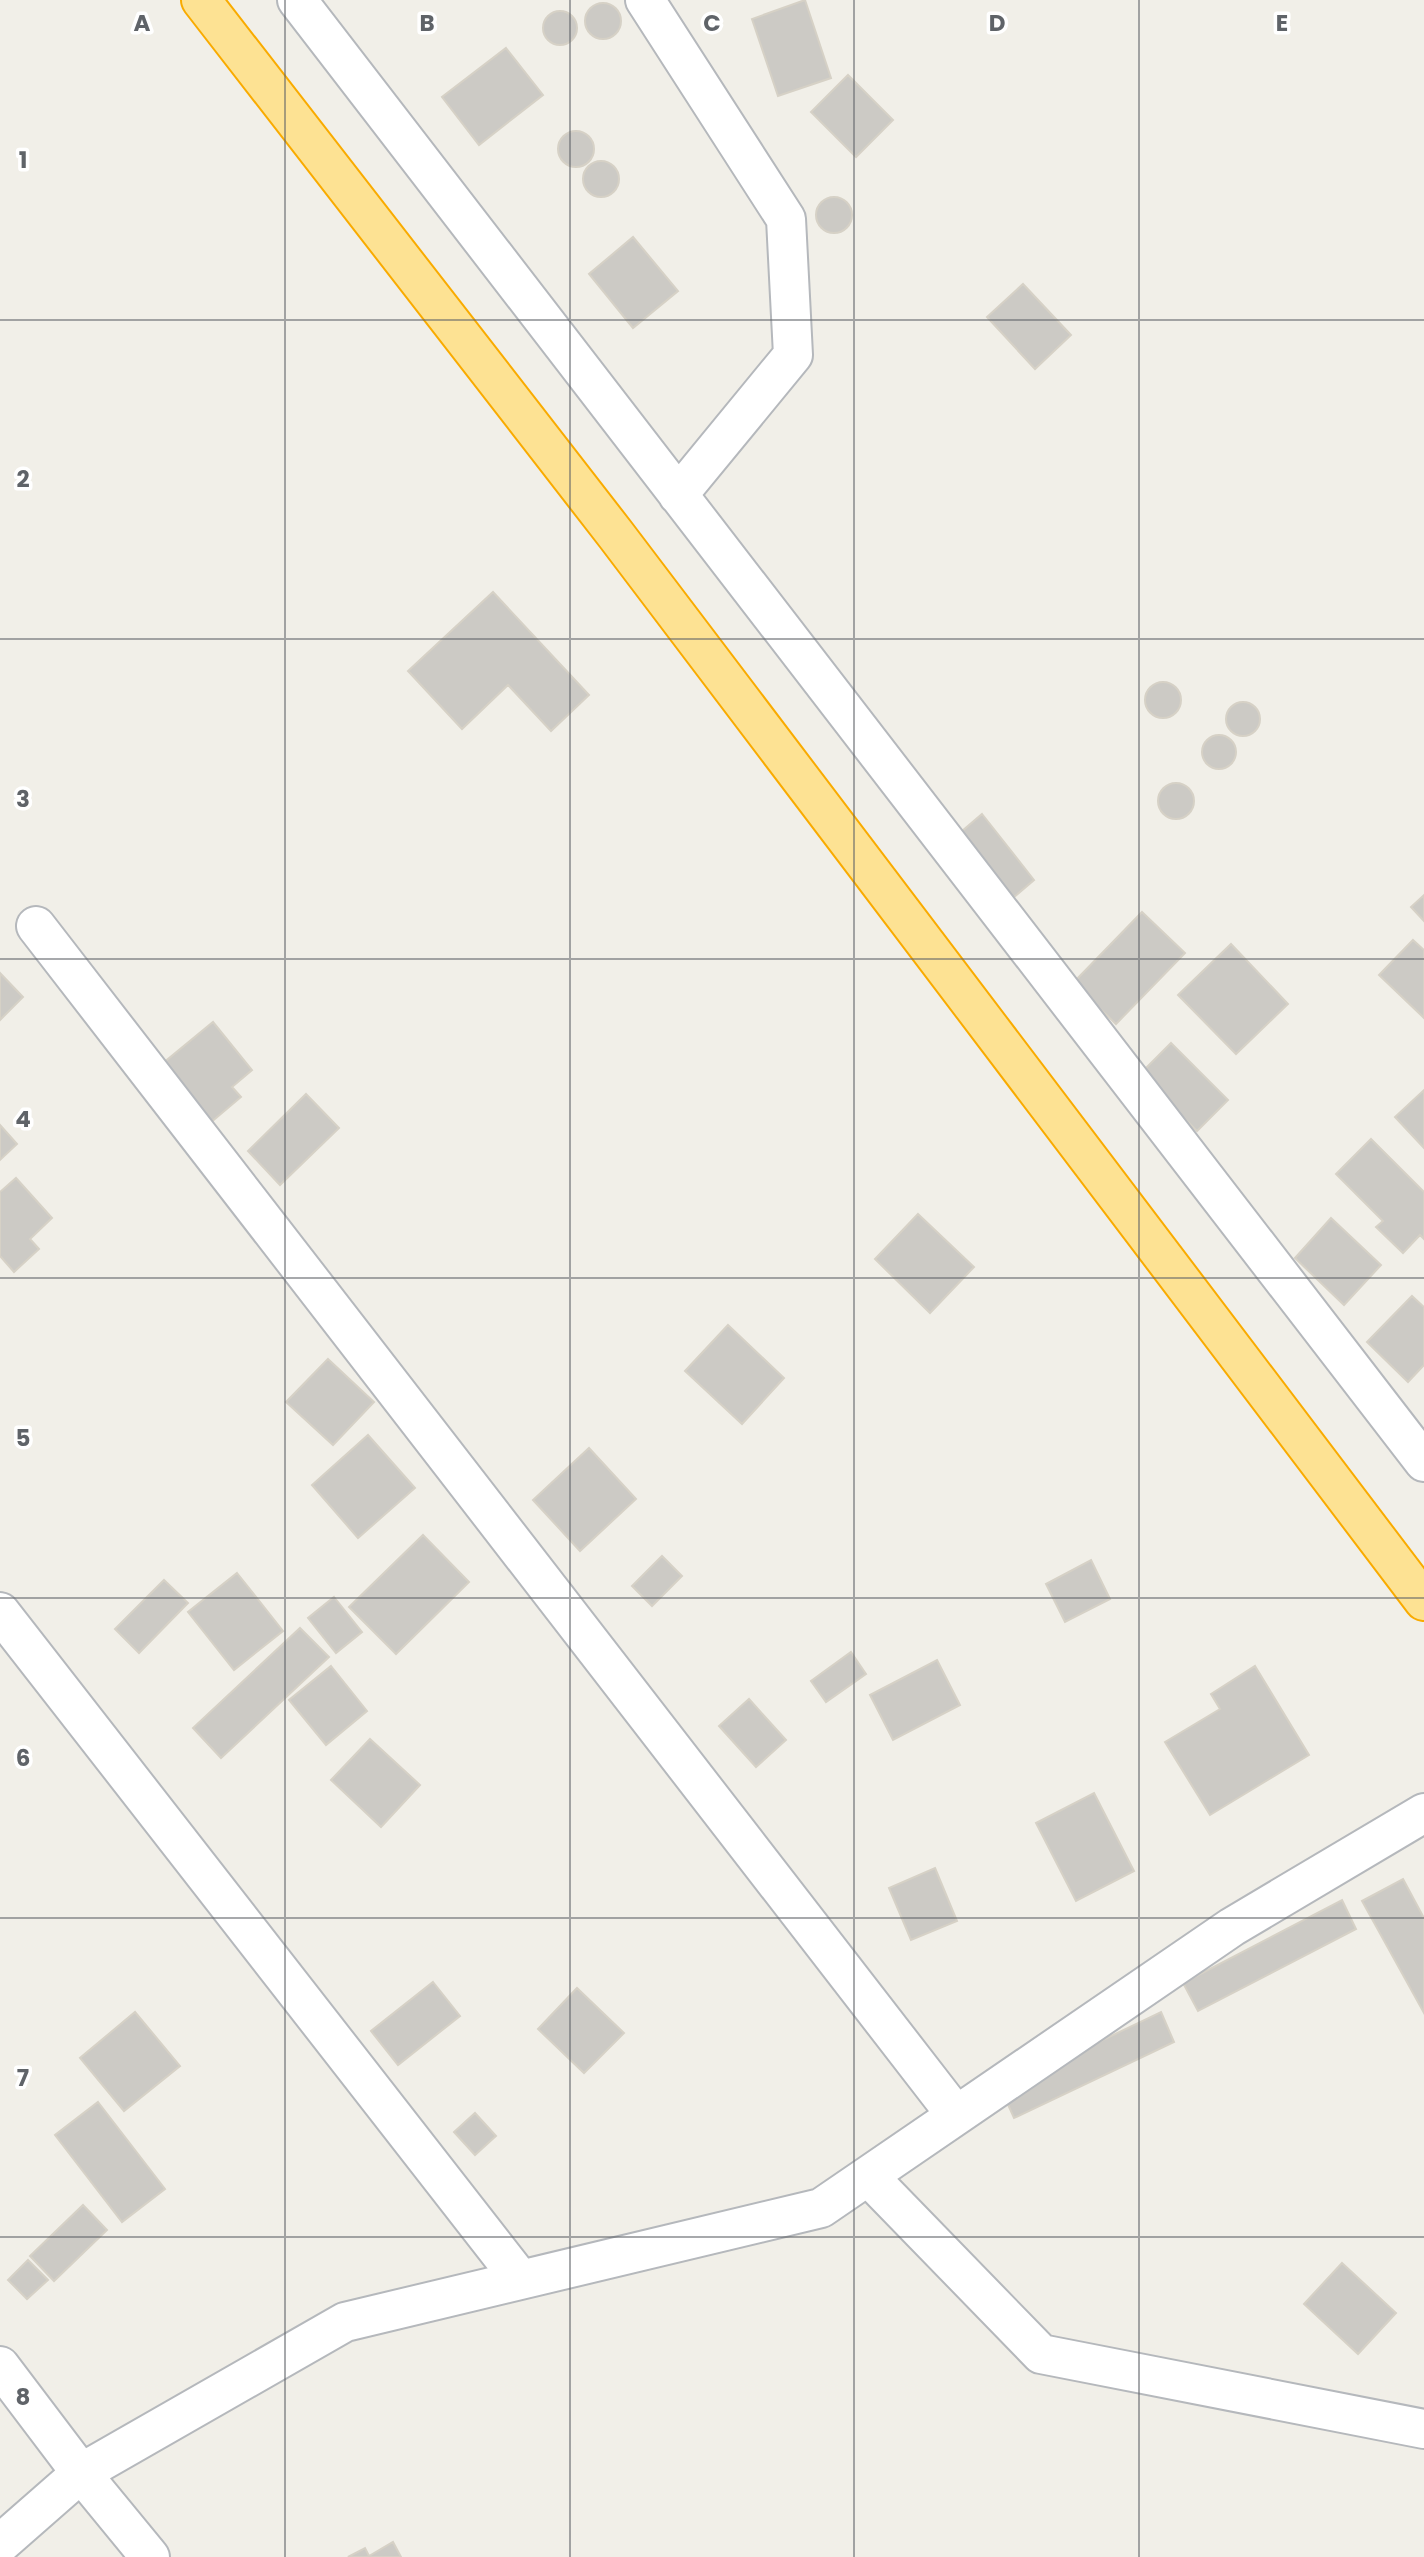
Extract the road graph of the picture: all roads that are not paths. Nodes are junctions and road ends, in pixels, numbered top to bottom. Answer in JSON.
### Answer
{"nodes":[{"id":1,"x":201,"y":0,"type":"edge"},
{"id":2,"x":297,"y":0,"type":"edge"},
{"id":3,"x":645,"y":0,"type":"edge"},
{"id":4,"x":678,"y":495,"type":"junction"},
{"id":5,"x":36,"y":926,"type":"dead end"},
{"id":6,"x":1424,"y":1462,"type":"edge"},
{"id":7,"x":1424,"y":1601,"type":"edge"},
{"id":8,"x":0,"y":1612,"type":"edge"},
{"id":9,"x":1424,"y":1813,"type":"edge"},
{"id":10,"x":956,"y":2115,"type":"junction"},
{"id":11,"x":868,"y":2176,"type":"junction"},
{"id":12,"x":520,"y":2279,"type":"junction"},
{"id":13,"x":0,"y":2366,"type":"edge"},
{"id":14,"x":1424,"y":2429,"type":"edge"},
{"id":15,"x":81,"y":2473,"type":"junction"},
{"id":16,"x":0,"y":2544,"type":"edge"},
{"id":17,"x":150,"y":2557,"type":"edge"}],
"edges":[{"from":1,"to":7,"type":"highway"},
{"from":2,"to":4,"type":"street"},
{"from":3,"to":4,"type":"street"},
{"from":4,"to":6,"type":"street"},
{"from":5,"to":10,"type":"street"},
{"from":8,"to":12,"type":"street"},
{"from":9,"to":10,"type":"street"},
{"from":10,"to":11,"type":"street"},
{"from":11,"to":12,"type":"street"},
{"from":11,"to":14,"type":"street"},
{"from":12,"to":15,"type":"street"},
{"from":13,"to":15,"type":"street"},
{"from":15,"to":16,"type":"street"},
{"from":15,"to":17,"type":"street"}]}
